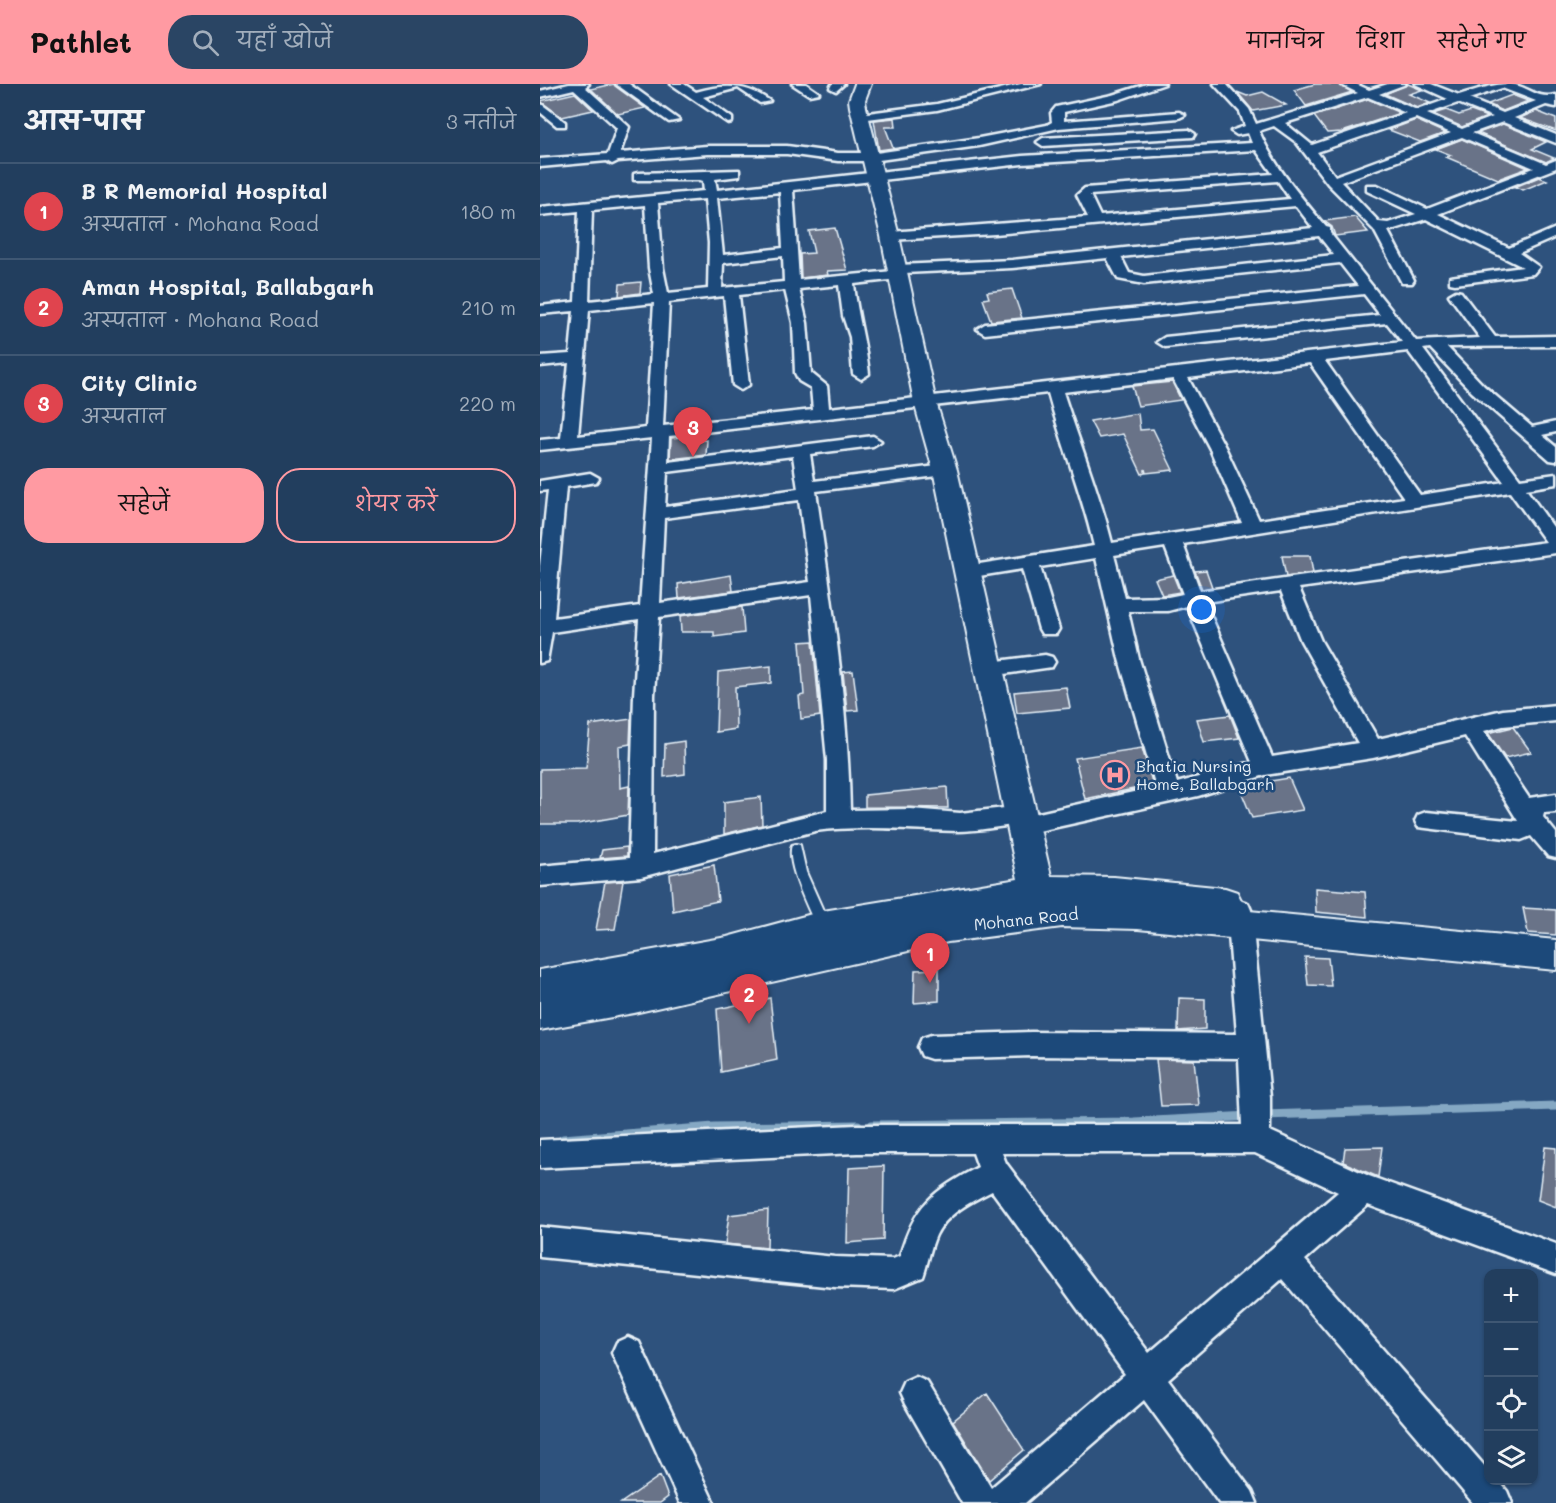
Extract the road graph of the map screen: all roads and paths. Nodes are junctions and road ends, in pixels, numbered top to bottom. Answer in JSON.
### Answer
{"nodes":[{"id":1,"x":622,"y":84,"type":"edge"},
{"id":2,"x":677,"y":84,"type":"edge"},
{"id":3,"x":739,"y":84,"type":"edge"},
{"id":4,"x":798,"y":84,"type":"edge"},
{"id":5,"x":1035,"y":84,"type":"edge"},
{"id":6,"x":1160,"y":84,"type":"edge"},
{"id":7,"x":1220,"y":84,"type":"edge"},
{"id":8,"x":1346,"y":84,"type":"edge"},
{"id":9,"x":1400,"y":84,"type":"edge"},
{"id":10,"x":1421,"y":84,"type":"edge"},
{"id":11,"x":1502,"y":84,"type":"edge"},
{"id":12,"x":578,"y":85,"type":"edge"},
{"id":13,"x":867,"y":86,"type":"edge"},
{"id":14,"x":813,"y":93,"type":"dead end"},
{"id":15,"x":540,"y":94,"type":"edge"},
{"id":16,"x":1370,"y":94,"type":"junction"},
{"id":17,"x":694,"y":96,"type":"junction"},
{"id":18,"x":1458,"y":99,"type":"junction"},
{"id":19,"x":764,"y":101,"type":"dead end"},
{"id":20,"x":1553,"y":101,"type":"edge"},
{"id":21,"x":540,"y":106,"type":"edge"},
{"id":22,"x":1416,"y":114,"type":"junction"},
{"id":23,"x":1179,"y":115,"type":"dead end"},
{"id":24,"x":860,"y":117,"type":"junction"},
{"id":25,"x":1504,"y":118,"type":"junction"},
{"id":26,"x":673,"y":120,"type":"dead end"},
{"id":27,"x":728,"y":120,"type":"dead end"},
{"id":28,"x":1274,"y":122,"type":"junction"},
{"id":29,"x":561,"y":124,"type":"dead end"},
{"id":30,"x":1056,"y":126,"type":"junction"},
{"id":31,"x":1252,"y":129,"type":"junction"},
{"id":32,"x":1228,"y":132,"type":"dead end"},
{"id":33,"x":1461,"y":133,"type":"junction"},
{"id":34,"x":1201,"y":134,"type":"dead end"},
{"id":35,"x":1556,"y":139,"type":"edge"},
{"id":36,"x":1043,"y":142,"type":"dead end"},
{"id":37,"x":1259,"y":146,"type":"junction"},
{"id":38,"x":1310,"y":150,"type":"junction"},
{"id":39,"x":1064,"y":158,"type":"junction"},
{"id":40,"x":612,"y":160,"type":"junction"},
{"id":41,"x":540,"y":163,"type":"edge"},
{"id":42,"x":873,"y":163,"type":"junction"},
{"id":43,"x":1546,"y":168,"type":"edge"},
{"id":44,"x":735,"y":174,"type":"dead end"},
{"id":45,"x":638,"y":177,"type":"dead end"},
{"id":46,"x":705,"y":177,"type":"junction"},
{"id":47,"x":1282,"y":177,"type":"junction"},
{"id":48,"x":1556,"y":180,"type":"edge"},
{"id":49,"x":1332,"y":181,"type":"junction"},
{"id":50,"x":1079,"y":182,"type":"junction"},
{"id":51,"x":786,"y":187,"type":"junction"},
{"id":52,"x":1372,"y":188,"type":"dead end"},
{"id":53,"x":711,"y":194,"type":"junction"},
{"id":54,"x":651,"y":201,"type":"junction"},
{"id":55,"x":1299,"y":201,"type":"junction"},
{"id":56,"x":586,"y":207,"type":"junction"},
{"id":57,"x":540,"y":211,"type":"edge"},
{"id":58,"x":1428,"y":214,"type":"junction"},
{"id":59,"x":1096,"y":221,"type":"junction"},
{"id":60,"x":1380,"y":228,"type":"junction"},
{"id":61,"x":1324,"y":231,"type":"junction"},
{"id":62,"x":1555,"y":234,"type":"edge"},
{"id":63,"x":890,"y":236,"type":"junction"},
{"id":64,"x":791,"y":251,"type":"junction"},
{"id":65,"x":1112,"y":253,"type":"junction"},
{"id":66,"x":1509,"y":253,"type":"junction"},
{"id":67,"x":1343,"y":258,"type":"junction"},
{"id":68,"x":716,"y":260,"type":"junction"},
{"id":69,"x":898,"y":272,"type":"junction"},
{"id":70,"x":846,"y":280,"type":"junction"},
{"id":71,"x":1407,"y":280,"type":"dead end"},
{"id":72,"x":792,"y":286,"type":"junction"},
{"id":73,"x":1367,"y":289,"type":"junction"},
{"id":74,"x":731,"y":292,"type":"junction"},
{"id":75,"x":715,"y":294,"type":"junction"},
{"id":76,"x":662,"y":298,"type":"junction"},
{"id":77,"x":582,"y":306,"type":"junction"},
{"id":78,"x":540,"y":310,"type":"edge"},
{"id":79,"x":1392,"y":318,"type":"junction"},
{"id":80,"x":985,"y":329,"type":"dead end"},
{"id":81,"x":1490,"y":341,"type":"junction"},
{"id":82,"x":1556,"y":341,"type":"edge"},
{"id":83,"x":1434,"y":343,"type":"junction"},
{"id":84,"x":1412,"y":345,"type":"junction"},
{"id":85,"x":1166,"y":347,"type":"junction"},
{"id":86,"x":1314,"y":357,"type":"junction"},
{"id":87,"x":578,"y":358,"type":"junction"},
{"id":88,"x":540,"y":361,"type":"edge"},
{"id":89,"x":861,"y":374,"type":"dead end"},
{"id":90,"x":741,"y":385,"type":"dead end"},
{"id":91,"x":1054,"y":387,"type":"junction"},
{"id":92,"x":925,"y":402,"type":"junction"},
{"id":93,"x":821,"y":414,"type":"junction"},
{"id":94,"x":1556,"y":427,"type":"edge"},
{"id":95,"x":1531,"y":432,"type":"junction"},
{"id":96,"x":658,"y":433,"type":"junction"},
{"id":97,"x":873,"y":441,"type":"dead end"},
{"id":98,"x":569,"y":442,"type":"junction"},
{"id":99,"x":540,"y":445,"type":"edge"},
{"id":100,"x":801,"y":450,"type":"junction"},
{"id":101,"x":1554,"y":451,"type":"edge"},
{"id":102,"x":659,"y":468,"type":"junction"},
{"id":103,"x":945,"y":470,"type":"junction"},
{"id":104,"x":590,"y":478,"type":"dead end"},
{"id":105,"x":1556,"y":479,"type":"edge"},
{"id":106,"x":549,"y":484,"type":"edge"},
{"id":107,"x":1514,"y":486,"type":"junction"},
{"id":108,"x":806,"y":490,"type":"junction"},
{"id":109,"x":1415,"y":501,"type":"junction"},
{"id":110,"x":656,"y":514,"type":"junction"},
{"id":111,"x":1253,"y":527,"type":"junction"},
{"id":112,"x":1172,"y":540,"type":"junction"},
{"id":113,"x":1556,"y":546,"type":"edge"},
{"id":114,"x":1104,"y":550,"type":"junction"},
{"id":115,"x":1029,"y":562,"type":"junction"},
{"id":116,"x":967,"y":572,"type":"junction"},
{"id":117,"x":1288,"y":585,"type":"junction"},
{"id":118,"x":820,"y":587,"type":"junction"},
{"id":119,"x":1194,"y":599,"type":"junction"},
{"id":120,"x":1118,"y":605,"type":"junction"},
{"id":121,"x":650,"y":611,"type":"junction"},
{"id":122,"x":542,"y":627,"type":"edge"},
{"id":123,"x":1049,"y":628,"type":"dead end"},
{"id":124,"x":540,"y":656,"type":"edge"},
{"id":125,"x":1045,"y":662,"type":"dead end"},
{"id":126,"x":990,"y":669,"type":"junction"},
{"id":127,"x":1556,"y":714,"type":"edge"},
{"id":128,"x":1470,"y":728,"type":"junction"},
{"id":129,"x":1373,"y":750,"type":"junction"},
{"id":130,"x":1265,"y":767,"type":"junction"},
{"id":131,"x":1169,"y":794,"type":"junction"},
{"id":132,"x":1556,"y":803,"type":"edge"},
{"id":133,"x":1530,"y":818,"type":"junction"},
{"id":134,"x":839,"y":819,"type":"junction"},
{"id":135,"x":1024,"y":820,"type":"junction"},
{"id":136,"x":1426,"y":821,"type":"dead end"},
{"id":137,"x":796,"y":849,"type":"dead end"},
{"id":138,"x":1556,"y":849,"type":"edge"},
{"id":139,"x":641,"y":867,"type":"junction"},
{"id":140,"x":540,"y":876,"type":"edge"},
{"id":141,"x":1039,"y":903,"type":"junction"},
{"id":142,"x":1239,"y":914,"type":"junction"},
{"id":143,"x":823,"y":926,"type":"junction"},
{"id":144,"x":1556,"y":936,"type":"edge"},
{"id":145,"x":1556,"y":955,"type":"edge"},
{"id":146,"x":540,"y":986,"type":"edge"},
{"id":147,"x":540,"y":1014,"type":"edge"},
{"id":148,"x":1250,"y":1046,"type":"junction"},
{"id":149,"x":931,"y":1047,"type":"dead end"},
{"id":150,"x":1255,"y":1132,"type":"junction"},
{"id":151,"x":984,"y":1138,"type":"junction"},
{"id":152,"x":540,"y":1154,"type":"edge"},
{"id":153,"x":996,"y":1173,"type":"junction"},
{"id":154,"x":1364,"y":1189,"type":"junction"},
{"id":155,"x":540,"y":1242,"type":"edge"},
{"id":156,"x":1284,"y":1259,"type":"junction"},
{"id":157,"x":1556,"y":1259,"type":"edge"},
{"id":158,"x":628,"y":1353,"type":"dead end"},
{"id":159,"x":1146,"y":1376,"type":"junction"},
{"id":160,"x":916,"y":1393,"type":"dead end"},
{"id":161,"x":697,"y":1503,"type":"edge"},
{"id":162,"x":981,"y":1503,"type":"edge"},
{"id":163,"x":999,"y":1503,"type":"edge"},
{"id":164,"x":1240,"y":1503,"type":"edge"},
{"id":165,"x":1495,"y":1503,"type":"edge"}],
"edges":[{"from":1,"to":26,"type":"street"},
{"from":2,"to":17,"type":"street"},
{"from":3,"to":17,"type":"street"},
{"from":3,"to":19,"type":"street"},
{"from":4,"to":14,"type":"street"},
{"from":5,"to":24,"type":"street"},
{"from":6,"to":30,"type":"street"},
{"from":7,"to":31,"type":"street"},
{"from":8,"to":16,"type":"street"},
{"from":9,"to":16,"type":"street"},
{"from":10,"to":18,"type":"street"},
{"from":11,"to":18,"type":"street"},
{"from":11,"to":20,"type":"street"},
{"from":12,"to":15,"type":"street"},
{"from":12,"to":40,"type":"street"},
{"from":13,"to":24,"type":"street"},
{"from":16,"to":22,"type":"street"},
{"from":16,"to":28,"type":"street"},
{"from":17,"to":27,"type":"street"},
{"from":18,"to":22,"type":"street"},
{"from":18,"to":25,"type":"street"},
{"from":20,"to":25,"type":"street"},
{"from":21,"to":29,"type":"street"},
{"from":22,"to":33,"type":"street"},
{"from":22,"to":38,"type":"street"},
{"from":23,"to":30,"type":"street"},
{"from":24,"to":42,"type":"street"},
{"from":25,"to":33,"type":"street"},
{"from":25,"to":35,"type":"street"},
{"from":28,"to":31,"type":"street"},
{"from":28,"to":38,"type":"street"},
{"from":30,"to":42,"type":"street"},
{"from":31,"to":32,"type":"street"},
{"from":31,"to":37,"type":"street"},
{"from":33,"to":43,"type":"street"},
{"from":33,"to":49,"type":"street"},
{"from":34,"to":36,"type":"street"},
{"from":37,"to":39,"type":"street"},
{"from":37,"to":47,"type":"street"},
{"from":38,"to":49,"type":"street"},
{"from":39,"to":42,"type":"street"},
{"from":39,"to":50,"type":"street"},
{"from":40,"to":41,"type":"street"},
{"from":40,"to":42,"type":"street"},
{"from":42,"to":51,"type":"street"},
{"from":42,"to":63,"type":"street"},
{"from":43,"to":48,"type":"street"},
{"from":43,"to":58,"type":"street"},
{"from":44,"to":46,"type":"street"},
{"from":45,"to":46,"type":"street"},
{"from":46,"to":53,"type":"street"},
{"from":47,"to":50,"type":"street"},
{"from":47,"to":55,"type":"street"},
{"from":49,"to":60,"type":"street"},
{"from":50,"to":59,"type":"street"},
{"from":51,"to":53,"type":"street"},
{"from":51,"to":64,"type":"street"},
{"from":52,"to":58,"type":"street"},
{"from":53,"to":54,"type":"street"},
{"from":53,"to":68,"type":"street"},
{"from":54,"to":56,"type":"street"},
{"from":54,"to":76,"type":"street"},
{"from":55,"to":59,"type":"street"},
{"from":55,"to":61,"type":"street"},
{"from":56,"to":57,"type":"street"},
{"from":56,"to":77,"type":"street"},
{"from":58,"to":60,"type":"street"},
{"from":58,"to":66,"type":"street"},
{"from":59,"to":63,"type":"street"},
{"from":60,"to":71,"type":"street"},
{"from":61,"to":65,"type":"street"},
{"from":61,"to":67,"type":"street"},
{"from":62,"to":66,"type":"street"},
{"from":63,"to":69,"type":"street"},
{"from":64,"to":68,"type":"street"},
{"from":64,"to":72,"type":"street"},
{"from":65,"to":67,"type":"street"},
{"from":65,"to":69,"type":"street"},
{"from":66,"to":81,"type":"street"},
{"from":67,"to":73,"type":"street"},
{"from":68,"to":75,"type":"street"},
{"from":69,"to":70,"type":"street"},
{"from":69,"to":92,"type":"street"},
{"from":70,"to":72,"type":"street"},
{"from":70,"to":89,"type":"street"},
{"from":72,"to":74,"type":"street"},
{"from":72,"to":93,"type":"street"},
{"from":73,"to":79,"type":"street"},
{"from":73,"to":85,"type":"street"},
{"from":74,"to":75,"type":"street"},
{"from":74,"to":90,"type":"street"},
{"from":75,"to":76,"type":"street"},
{"from":76,"to":77,"type":"street"},
{"from":76,"to":96,"type":"street"},
{"from":77,"to":78,"type":"street"},
{"from":77,"to":87,"type":"street"},
{"from":79,"to":84,"type":"street"},
{"from":79,"to":85,"type":"street"},
{"from":80,"to":85,"type":"street"},
{"from":81,"to":82,"type":"street"},
{"from":81,"to":83,"type":"street"},
{"from":83,"to":84,"type":"street"},
{"from":83,"to":95,"type":"street"},
{"from":84,"to":86,"type":"street"},
{"from":84,"to":107,"type":"street"},
{"from":85,"to":86,"type":"street"},
{"from":85,"to":91,"type":"street"},
{"from":85,"to":111,"type":"street"},
{"from":86,"to":109,"type":"street"},
{"from":87,"to":88,"type":"street"},
{"from":87,"to":98,"type":"street"},
{"from":91,"to":92,"type":"street"},
{"from":91,"to":114,"type":"street"},
{"from":92,"to":93,"type":"street"},
{"from":92,"to":103,"type":"street"},
{"from":93,"to":96,"type":"street"},
{"from":94,"to":95,"type":"street"},
{"from":95,"to":101,"type":"street"},
{"from":96,"to":98,"type":"street"},
{"from":96,"to":102,"type":"street"},
{"from":97,"to":100,"type":"street"},
{"from":98,"to":99,"type":"street"},
{"from":100,"to":102,"type":"street"},
{"from":100,"to":108,"type":"street"},
{"from":102,"to":110,"type":"street"},
{"from":103,"to":108,"type":"street"},
{"from":103,"to":116,"type":"street"},
{"from":104,"to":106,"type":"street"},
{"from":105,"to":107,"type":"street"},
{"from":106,"to":122,"type":"street"},
{"from":107,"to":109,"type":"street"},
{"from":107,"to":113,"type":"street"},
{"from":108,"to":110,"type":"street"},
{"from":108,"to":118,"type":"street"},
{"from":109,"to":111,"type":"street"},
{"from":110,"to":121,"type":"street"},
{"from":111,"to":112,"type":"street"},
{"from":112,"to":114,"type":"street"},
{"from":112,"to":119,"type":"street"},
{"from":113,"to":117,"type":"street"},
{"from":114,"to":115,"type":"street"},
{"from":114,"to":120,"type":"street"},
{"from":115,"to":116,"type":"street"},
{"from":115,"to":123,"type":"street"},
{"from":116,"to":126,"type":"street"},
{"from":117,"to":119,"type":"street"},
{"from":117,"to":129,"type":"street"},
{"from":118,"to":121,"type":"street"},
{"from":118,"to":134,"type":"street"},
{"from":119,"to":120,"type":"street"},
{"from":119,"to":130,"type":"street"},
{"from":120,"to":131,"type":"street"},
{"from":121,"to":122,"type":"street"},
{"from":121,"to":139,"type":"street"},
{"from":122,"to":124,"type":"street"},
{"from":125,"to":126,"type":"street"},
{"from":126,"to":135,"type":"street"},
{"from":127,"to":128,"type":"street"},
{"from":128,"to":129,"type":"street"},
{"from":128,"to":133,"type":"street"},
{"from":129,"to":130,"type":"street"},
{"from":130,"to":131,"type":"street"},
{"from":131,"to":135,"type":"street"},
{"from":132,"to":133,"type":"street"},
{"from":133,"to":136,"type":"street"},
{"from":133,"to":138,"type":"street"},
{"from":134,"to":135,"type":"street"},
{"from":134,"to":139,"type":"street"},
{"from":135,"to":141,"type":"street"},
{"from":137,"to":143,"type":"lane"},
{"from":139,"to":140,"type":"street"},
{"from":141,"to":142,"type":"street","name":"Mohana Road"},
{"from":141,"to":143,"type":"street","name":"Mohana Road"},
{"from":141,"to":147,"type":"street","name":"Mohana Road"},
{"from":142,"to":144,"type":"street","name":"Mohana Road"},
{"from":142,"to":145,"type":"street","name":"Mohana Road"},
{"from":142,"to":148,"type":"street"},
{"from":143,"to":146,"type":"street","name":"Mohana Road"},
{"from":148,"to":149,"type":"street"},
{"from":148,"to":150,"type":"street"},
{"from":150,"to":151,"type":"street"},
{"from":150,"to":154,"type":"street"},
{"from":151,"to":152,"type":"street"},
{"from":151,"to":153,"type":"street"},
{"from":153,"to":155,"type":"street"},
{"from":153,"to":159,"type":"street"},
{"from":154,"to":156,"type":"street"},
{"from":154,"to":157,"type":"street"},
{"from":156,"to":159,"type":"street"},
{"from":156,"to":165,"type":"street"},
{"from":158,"to":161,"type":"street"},
{"from":159,"to":163,"type":"street"},
{"from":159,"to":164,"type":"street"},
{"from":160,"to":162,"type":"street"}]}
